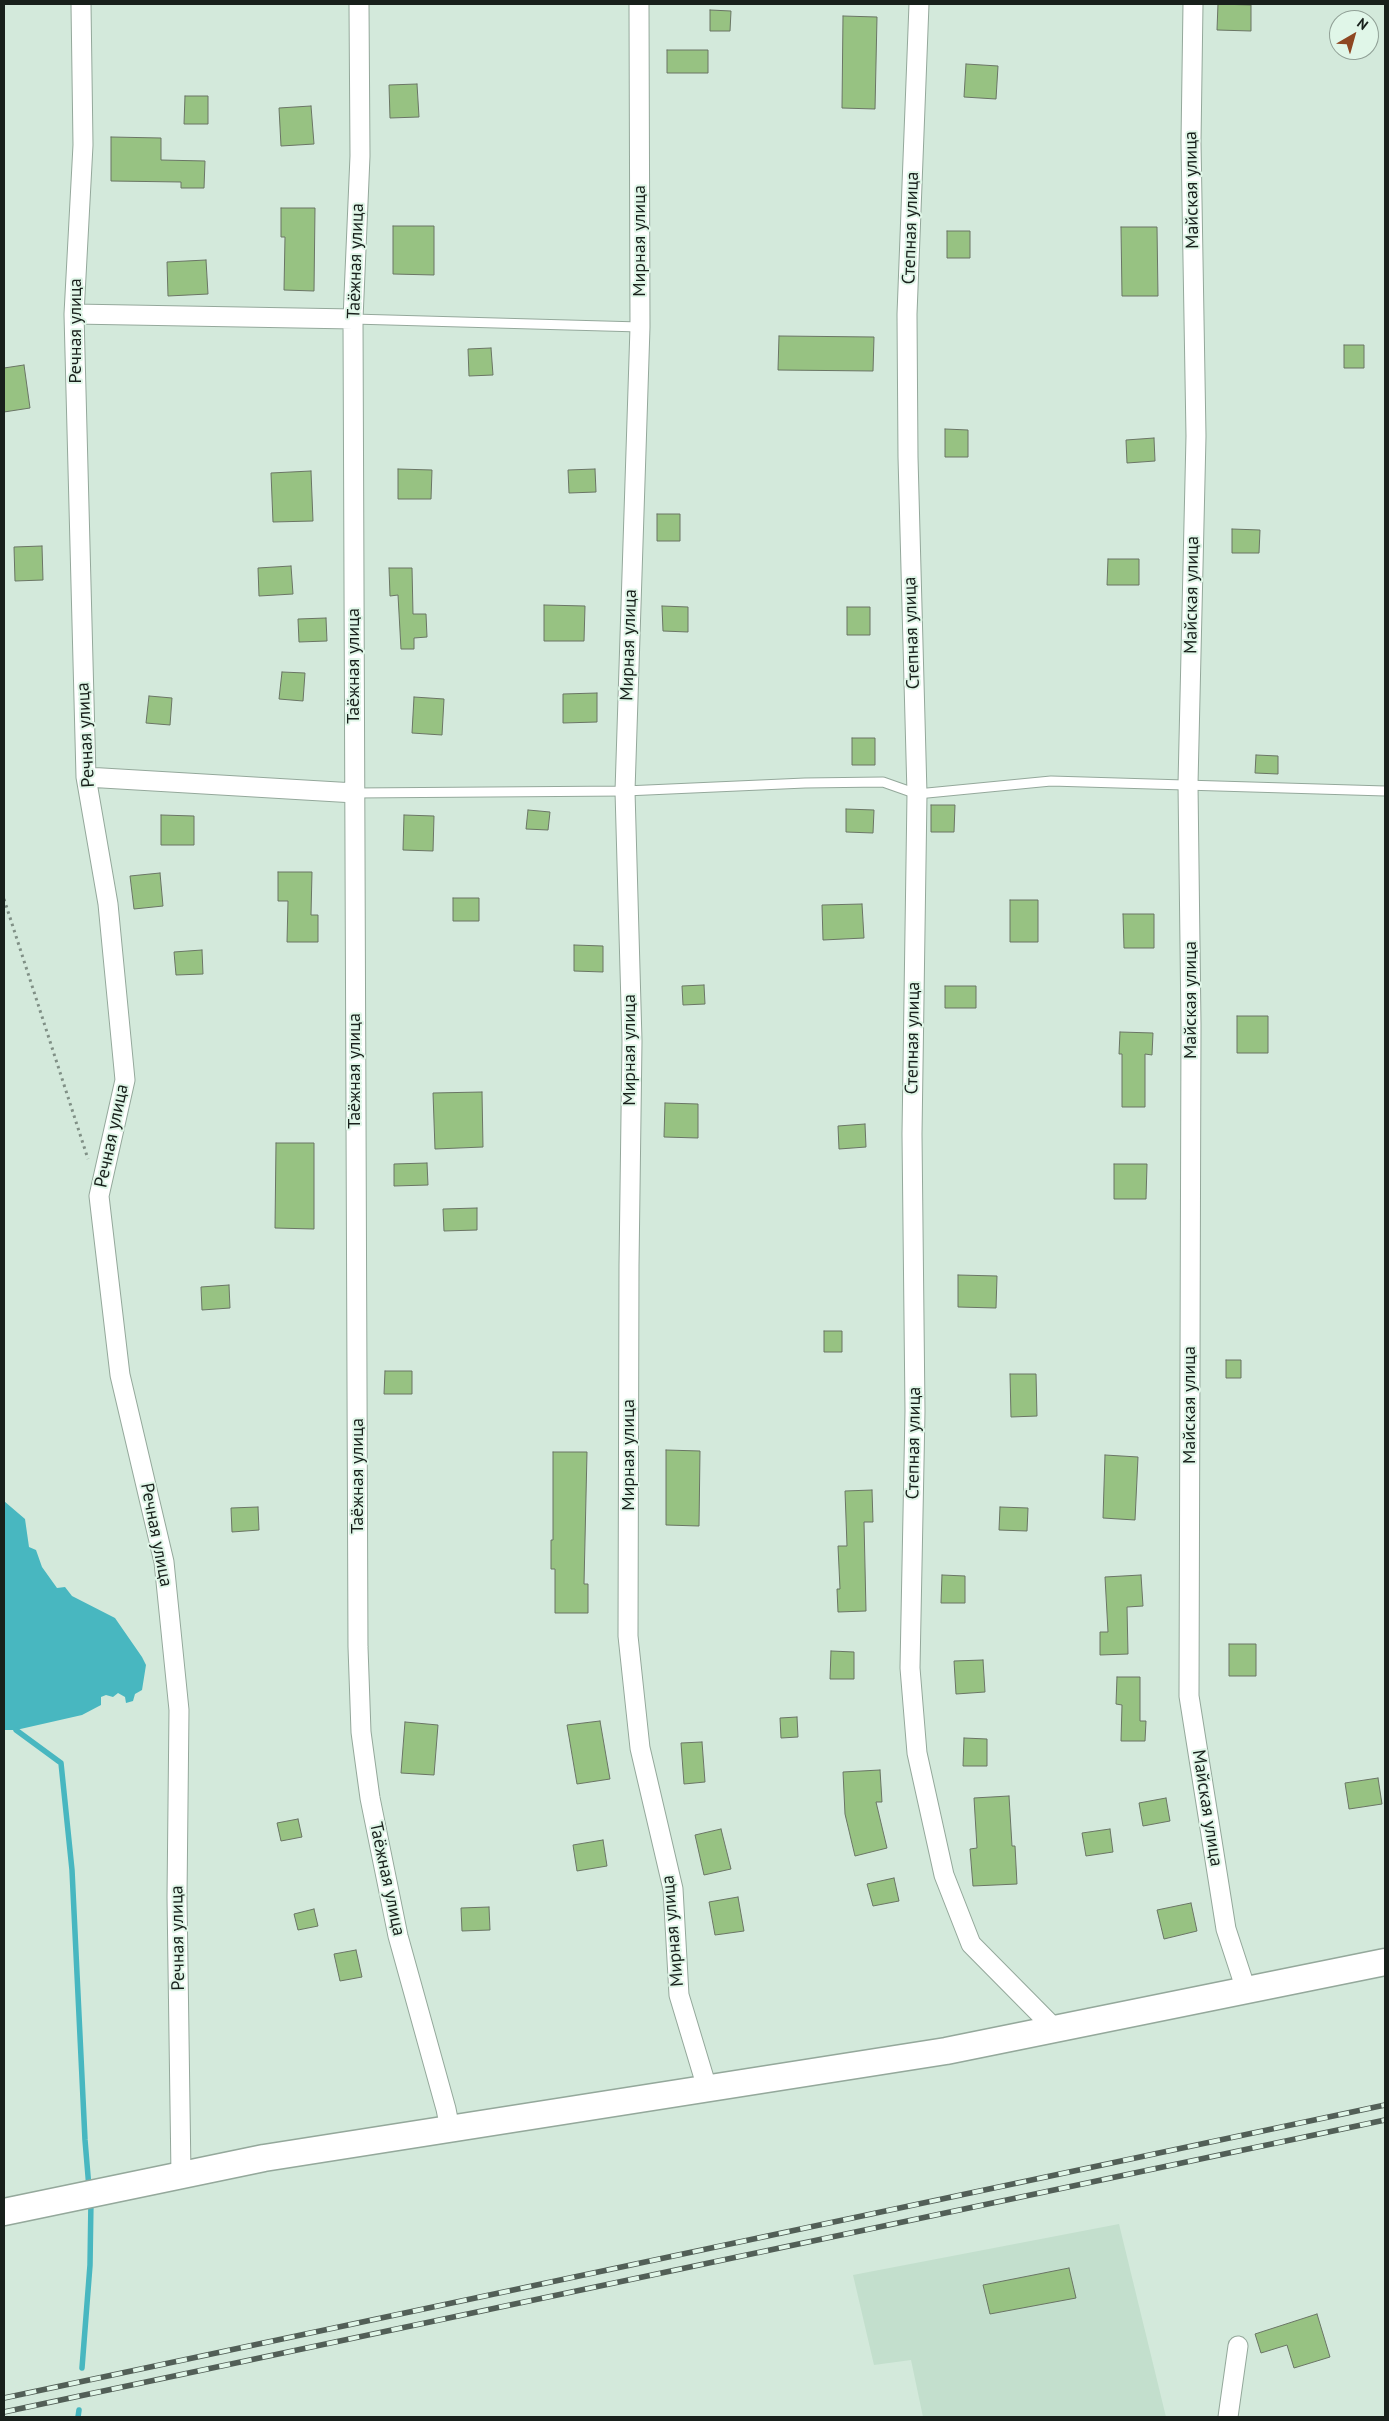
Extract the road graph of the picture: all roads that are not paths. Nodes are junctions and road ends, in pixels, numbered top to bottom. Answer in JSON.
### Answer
{"nodes":[{"id":1,"x":81,"y":4,"type":"edge"},
{"id":2,"x":359,"y":4,"type":"edge"},
{"id":3,"x":639,"y":4,"type":"edge"},
{"id":4,"x":919,"y":4,"type":"edge"},
{"id":5,"x":1193,"y":4,"type":"edge"},
{"id":6,"x":74,"y":314,"type":"junction"},
{"id":7,"x":353,"y":319,"type":"junction"},
{"id":8,"x":640,"y":326,"type":"junction"},
{"id":9,"x":86,"y":777,"type":"junction"},
{"id":10,"x":1188,"y":784,"type":"junction"},
{"id":11,"x":624,"y":791,"type":"junction"},
{"id":12,"x":1385,"y":792,"type":"edge"},
{"id":13,"x":354,"y":793,"type":"junction"},
{"id":14,"x":917,"y":794,"type":"junction"},
{"id":15,"x":1385,"y":1962,"type":"edge"},
{"id":16,"x":1246,"y":1990,"type":"junction"},
{"id":17,"x":1055,"y":2029,"type":"junction"},
{"id":18,"x":707,"y":2088,"type":"junction"},
{"id":19,"x":450,"y":2129,"type":"junction"},
{"id":20,"x":181,"y":2175,"type":"junction"},
{"id":21,"x":4,"y":2212,"type":"edge"},
{"id":22,"x":1238,"y":2346,"type":"dead end"},
{"id":23,"x":1228,"y":2417,"type":"edge"}],
"edges":[{"from":1,"to":6,"type":"street","name":"Речная улица"},
{"from":2,"to":7,"type":"street","name":"Таёжная улица"},
{"from":3,"to":8,"type":"street","name":"Мирная улица"},
{"from":4,"to":14,"type":"street","name":"Степная улица"},
{"from":5,"to":10,"type":"street","name":"Майская улица"},
{"from":6,"to":7,"type":"street"},
{"from":6,"to":9,"type":"street","name":"Речная улица"},
{"from":7,"to":8,"type":"lane"},
{"from":7,"to":13,"type":"street","name":"Таёжная улица"},
{"from":8,"to":11,"type":"street","name":"Мирная улица"},
{"from":9,"to":13,"type":"street"},
{"from":9,"to":20,"type":"street","name":"Речная улица"},
{"from":10,"to":12,"type":"lane"},
{"from":10,"to":14,"type":"lane"},
{"from":10,"to":16,"type":"street","name":"Майская улица"},
{"from":11,"to":13,"type":"lane"},
{"from":11,"to":14,"type":"lane"},
{"from":11,"to":18,"type":"street","name":"Мирная улица"},
{"from":13,"to":19,"type":"street","name":"Таёжная улица"},
{"from":14,"to":17,"type":"street","name":"Степная улица"},
{"from":15,"to":16,"type":"street"},
{"from":16,"to":17,"type":"street"},
{"from":17,"to":18,"type":"street"},
{"from":18,"to":19,"type":"street"},
{"from":19,"to":20,"type":"street"},
{"from":20,"to":21,"type":"street"},
{"from":22,"to":23,"type":"street"}]}
